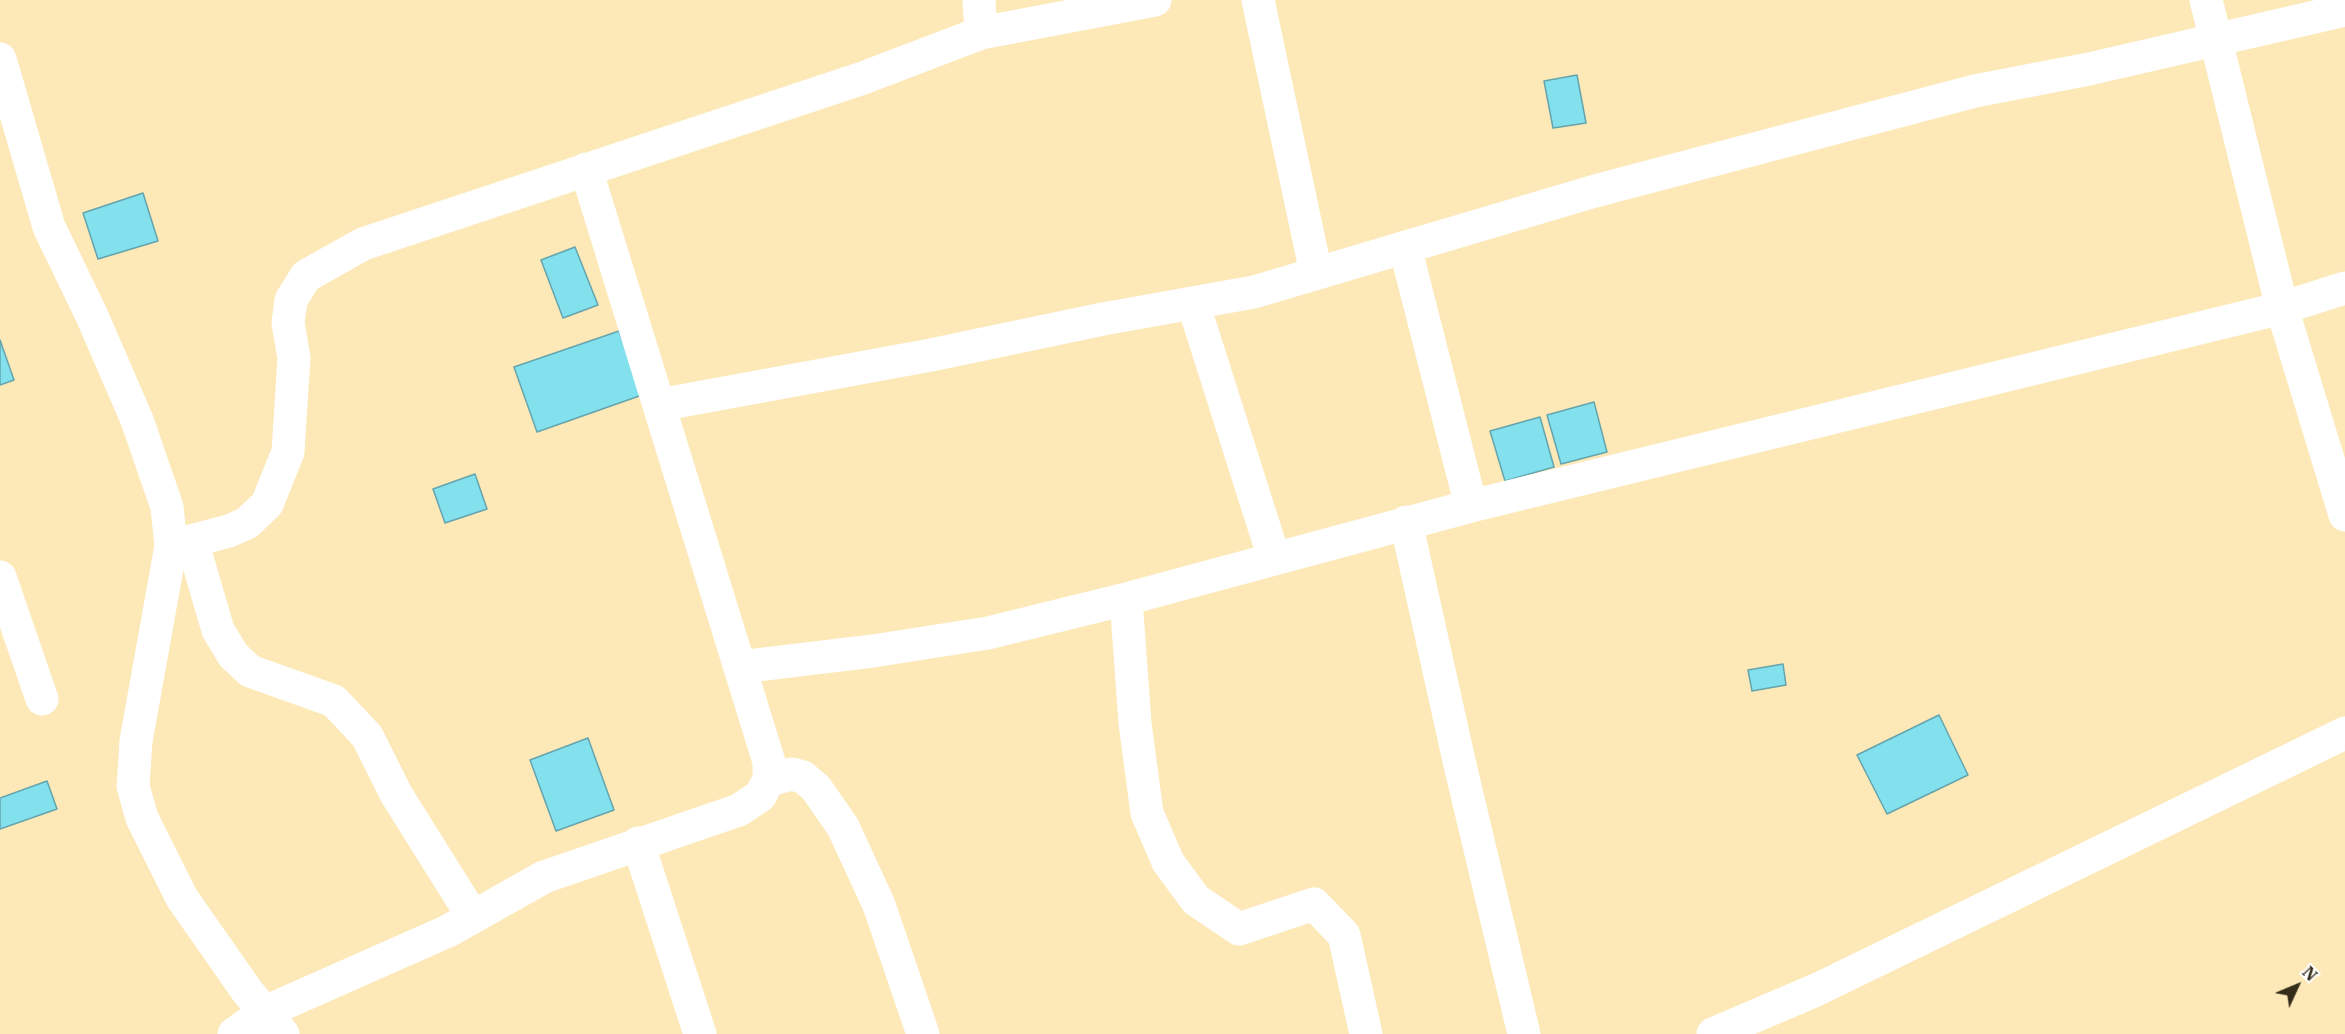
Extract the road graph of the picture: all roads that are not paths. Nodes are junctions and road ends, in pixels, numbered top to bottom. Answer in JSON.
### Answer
{"nodes":[{"id":1,"x":979,"y":0,"type":"edge"},
{"id":2,"x":1155,"y":0,"type":"edge"},
{"id":3,"x":1258,"y":0,"type":"edge"},
{"id":4,"x":2206,"y":0,"type":"edge"},
{"id":5,"x":2345,"y":10,"type":"edge"},
{"id":6,"x":981,"y":33,"type":"junction"},
{"id":7,"x":2216,"y":40,"type":"junction"},
{"id":8,"x":0,"y":59,"type":"edge"},
{"id":9,"x":586,"y":169,"type":"junction"},
{"id":10,"x":1405,"y":247,"type":"junction"},
{"id":11,"x":1316,"y":273,"type":"junction"},
{"id":12,"x":2345,"y":288,"type":"edge"},
{"id":13,"x":1193,"y":303,"type":"junction"},
{"id":14,"x":2282,"y":308,"type":"junction"},
{"id":15,"x":659,"y":405,"type":"junction"},
{"id":16,"x":1471,"y":506,"type":"junction"},
{"id":17,"x":2345,"y":515,"type":"edge"},
{"id":18,"x":1406,"y":522,"type":"junction"},
{"id":19,"x":181,"y":544,"type":"junction"},
{"id":20,"x":1274,"y":558,"type":"junction"},
{"id":21,"x":0,"y":577,"type":"edge"},
{"id":22,"x":1126,"y":599,"type":"junction"},
{"id":23,"x":740,"y":667,"type":"junction"},
{"id":24,"x":42,"y":699,"type":"dead end"},
{"id":25,"x":2345,"y":733,"type":"edge"},
{"id":26,"x":769,"y":780,"type":"junction"},
{"id":27,"x":638,"y":843,"type":"junction"},
{"id":28,"x":472,"y":917,"type":"junction"},
{"id":29,"x":274,"y":1023,"type":"edge"},
{"id":30,"x":234,"y":1034,"type":"edge"},
{"id":31,"x":700,"y":1034,"type":"edge"},
{"id":32,"x":924,"y":1034,"type":"edge"},
{"id":33,"x":1366,"y":1034,"type":"edge"},
{"id":34,"x":1524,"y":1034,"type":"edge"},
{"id":35,"x":1713,"y":1034,"type":"edge"}],
"edges":[{"from":1,"to":6,"type":"street"},
{"from":2,"to":6,"type":"street"},
{"from":3,"to":11,"type":"street"},
{"from":4,"to":7,"type":"street"},
{"from":5,"to":7,"type":"street"},
{"from":6,"to":9,"type":"street"},
{"from":7,"to":10,"type":"street"},
{"from":7,"to":14,"type":"street"},
{"from":8,"to":19,"type":"street"},
{"from":9,"to":15,"type":"street"},
{"from":9,"to":19,"type":"street"},
{"from":10,"to":11,"type":"street"},
{"from":10,"to":16,"type":"street"},
{"from":11,"to":13,"type":"street"},
{"from":12,"to":14,"type":"street"},
{"from":13,"to":15,"type":"street"},
{"from":13,"to":20,"type":"street"},
{"from":14,"to":16,"type":"street"},
{"from":14,"to":17,"type":"street"},
{"from":15,"to":23,"type":"street"},
{"from":16,"to":18,"type":"street"},
{"from":18,"to":20,"type":"street"},
{"from":18,"to":34,"type":"street"},
{"from":19,"to":28,"type":"street"},
{"from":19,"to":29,"type":"street"},
{"from":20,"to":22,"type":"street"},
{"from":21,"to":24,"type":"street"},
{"from":22,"to":23,"type":"street"},
{"from":22,"to":33,"type":"street"},
{"from":23,"to":26,"type":"street"},
{"from":25,"to":35,"type":"street"},
{"from":26,"to":27,"type":"street"},
{"from":26,"to":32,"type":"street"},
{"from":27,"to":28,"type":"street"},
{"from":27,"to":31,"type":"street"},
{"from":28,"to":29,"type":"street"},
{"from":29,"to":30,"type":"street"}]}
